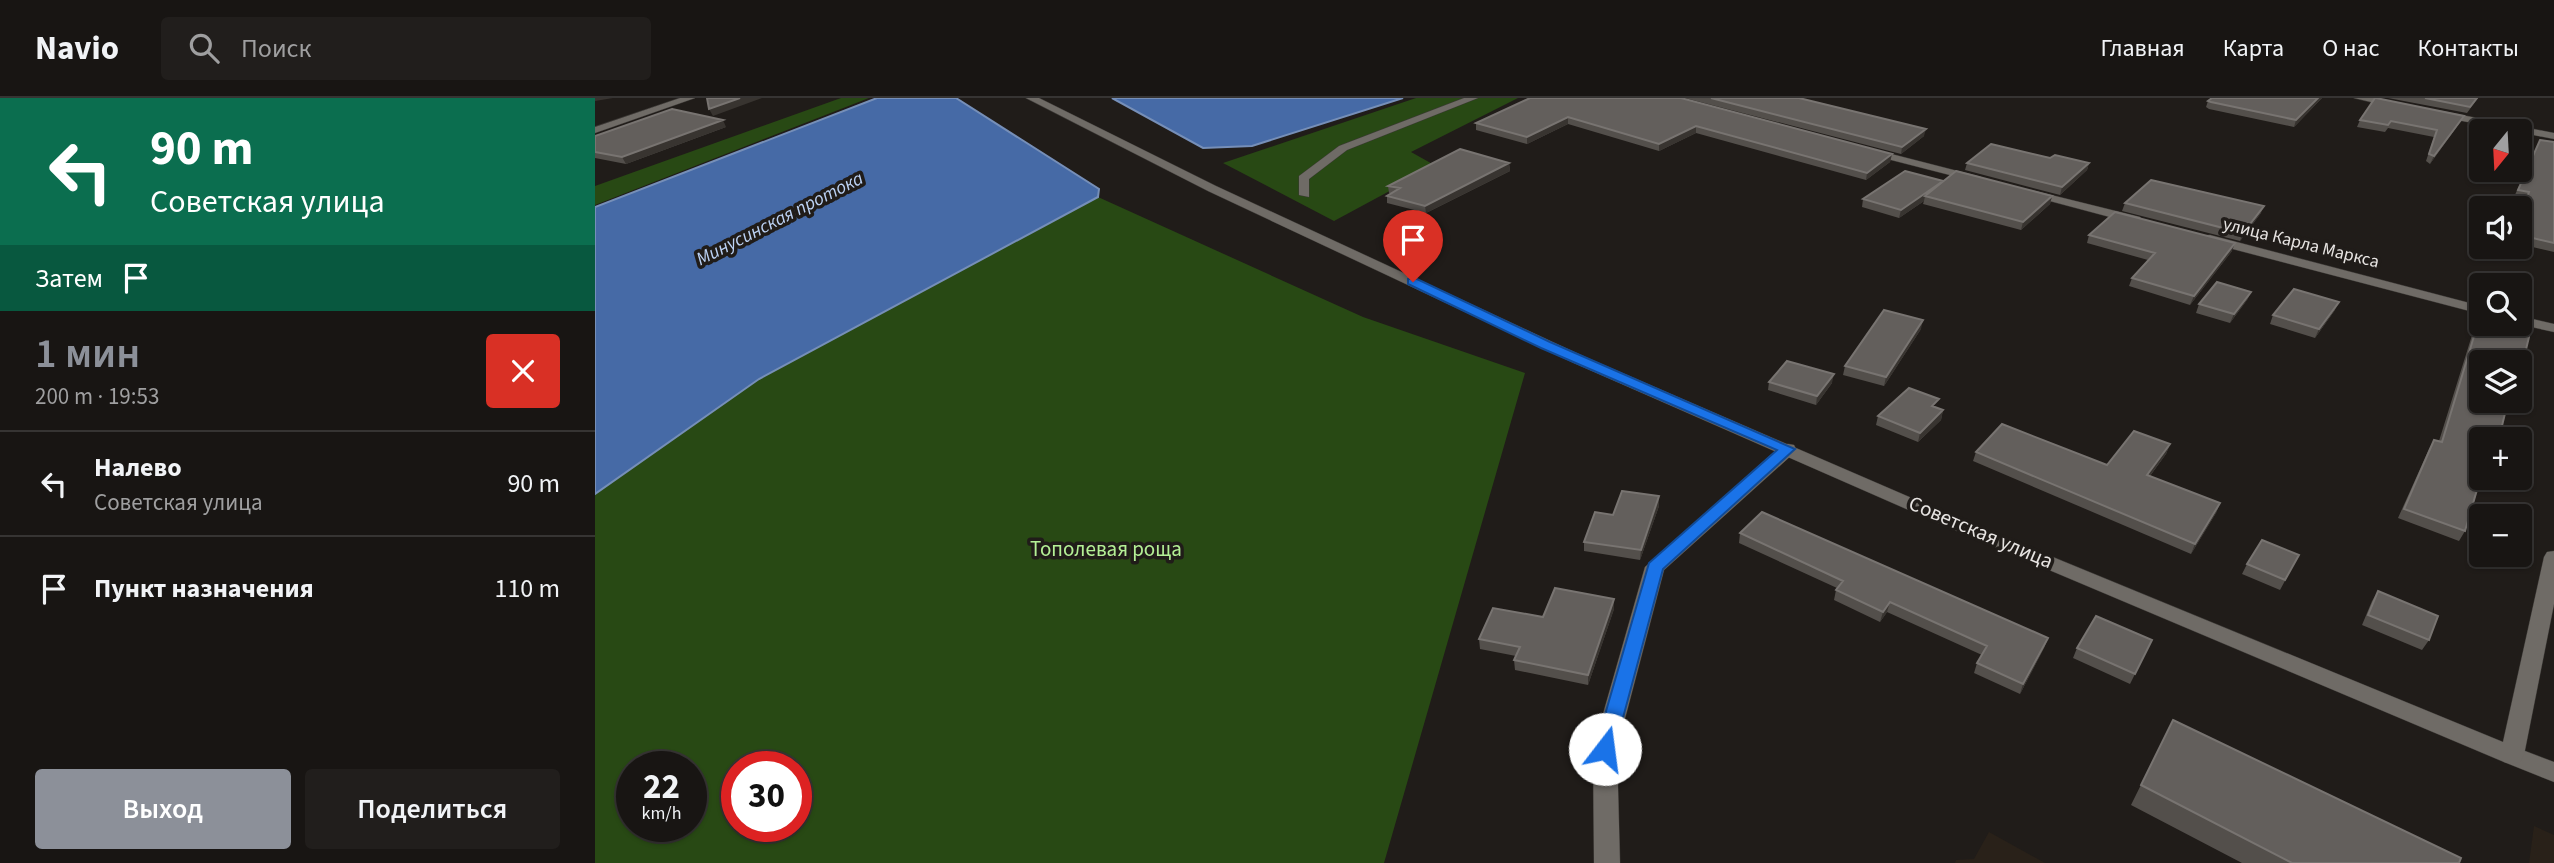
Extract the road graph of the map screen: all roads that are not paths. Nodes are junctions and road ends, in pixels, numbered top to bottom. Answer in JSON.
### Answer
{"nodes":[{"id":1,"x":690,"y":98,"type":"edge"},
{"id":2,"x":1031,"y":98,"type":"edge"},
{"id":3,"x":1473,"y":98,"type":"edge"},
{"id":4,"x":2359,"y":98,"type":"edge"},
{"id":5,"x":2411,"y":108,"type":"edge"},
{"id":6,"x":2424,"y":111,"type":"edge"},
{"id":7,"x":595,"y":130,"type":"edge"},
{"id":8,"x":2554,"y":136,"type":"edge"},
{"id":9,"x":1851,"y":147,"type":"edge"},
{"id":10,"x":1985,"y":181,"type":"edge"},
{"id":11,"x":2012,"y":188,"type":"edge"},
{"id":12,"x":1305,"y":195,"type":"dead end"},
{"id":13,"x":2146,"y":223,"type":"edge"},
{"id":14,"x":2200,"y":237,"type":"edge"},
{"id":15,"x":2469,"y":307,"type":"edge"},
{"id":16,"x":2532,"y":323,"type":"edge"},
{"id":17,"x":2554,"y":328,"type":"edge"},
{"id":18,"x":1788,"y":449,"type":"junction"},
{"id":19,"x":2554,"y":557,"type":"edge"},
{"id":20,"x":2512,"y":755,"type":"junction"},
{"id":21,"x":2554,"y":772,"type":"edge"},
{"id":22,"x":1607,"y":863,"type":"edge"}],
"edges":[{"from":1,"to":7,"type":"street"},
{"from":2,"to":18,"type":"street","name":"Советская улица"},
{"from":3,"to":12,"type":"street"},
{"from":4,"to":5,"type":"street"},
{"from":6,"to":8,"type":"street"},
{"from":9,"to":10,"type":"street"},
{"from":11,"to":13,"type":"street"},
{"from":14,"to":15,"type":"street","name":"улица Карла Маркса"},
{"from":16,"to":17,"type":"street"},
{"from":18,"to":20,"type":"street","name":"Советская улица"},
{"from":18,"to":22,"type":"street"},
{"from":19,"to":20,"type":"street"},
{"from":20,"to":21,"type":"street","name":"Советская улица"}]}
